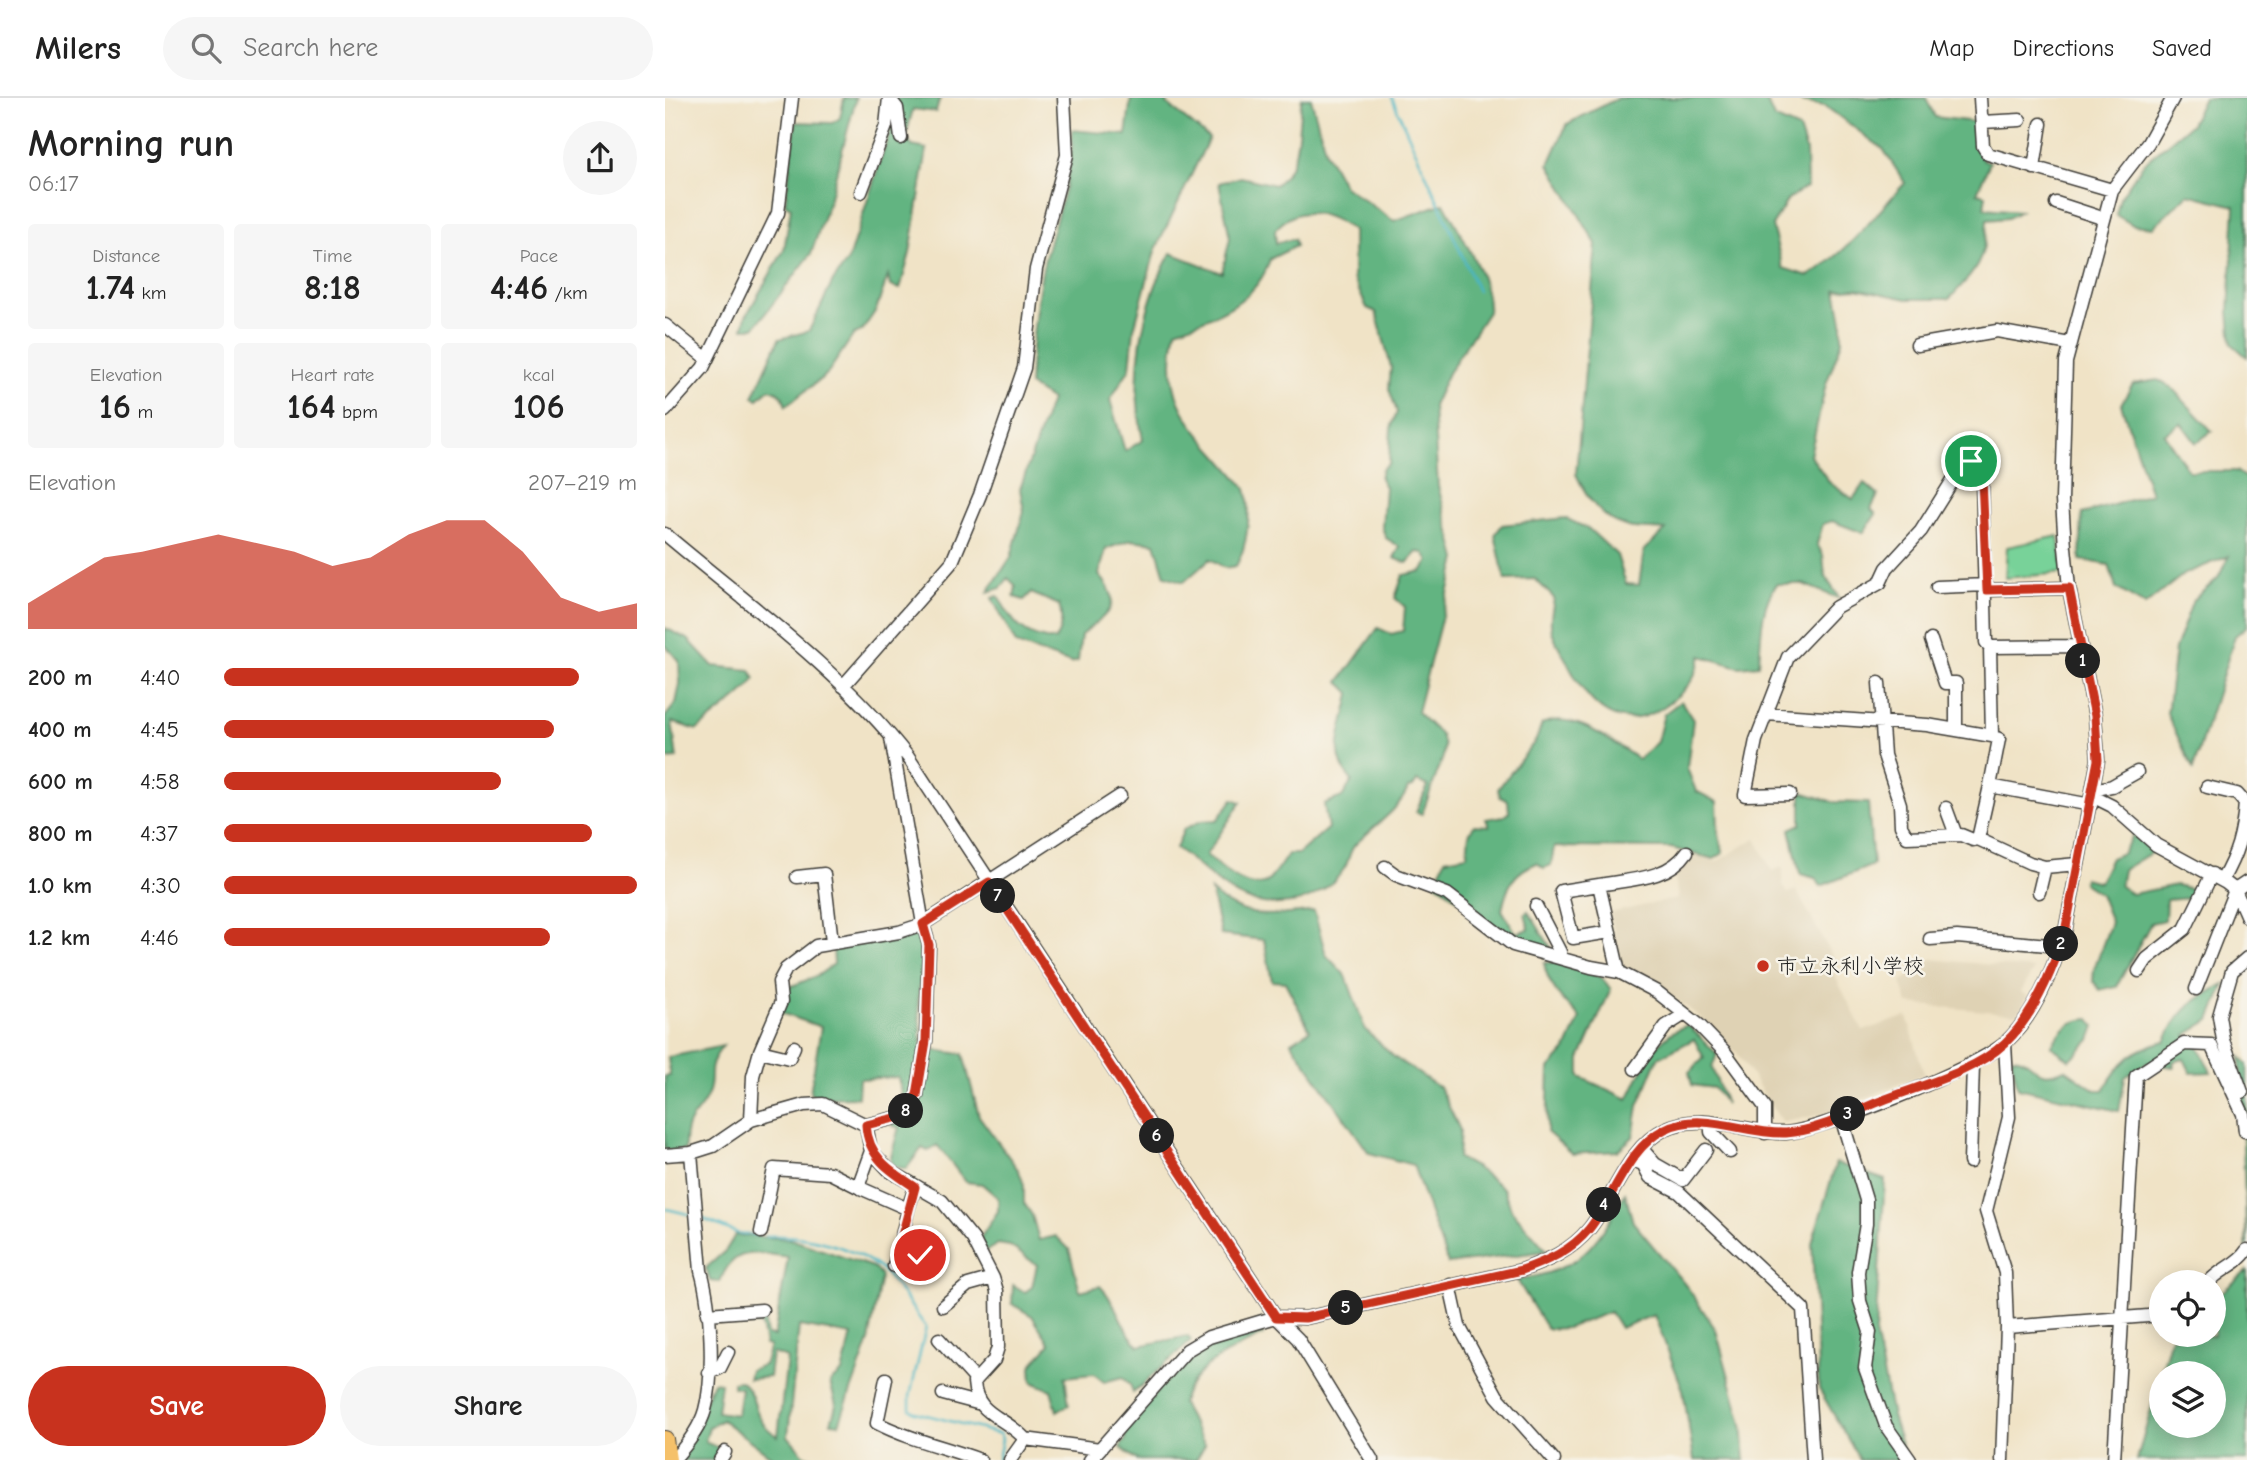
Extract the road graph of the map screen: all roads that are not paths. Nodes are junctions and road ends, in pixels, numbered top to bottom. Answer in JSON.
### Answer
{"nodes":[{"id":1,"x":792,"y":98,"type":"edge"},
{"id":2,"x":889,"y":98,"type":"edge"},
{"id":3,"x":1065,"y":98,"type":"edge"},
{"id":4,"x":1980,"y":98,"type":"edge"},
{"id":5,"x":2173,"y":98,"type":"edge"},
{"id":6,"x":2020,"y":120,"type":"dead end"},
{"id":7,"x":1982,"y":121,"type":"junction"},
{"id":8,"x":2041,"y":124,"type":"dead end"},
{"id":9,"x":901,"y":138,"type":"dead end"},
{"id":10,"x":2034,"y":168,"type":"junction"},
{"id":11,"x":2112,"y":190,"type":"junction"},
{"id":12,"x":861,"y":192,"type":"dead end"},
{"id":13,"x":2056,"y":203,"type":"dead end"},
{"id":14,"x":2102,"y":218,"type":"junction"},
{"id":15,"x":665,"y":325,"type":"edge"},
{"id":16,"x":2070,"y":344,"type":"junction"},
{"id":17,"x":1917,"y":345,"type":"dead end"},
{"id":18,"x":707,"y":359,"type":"junction"},
{"id":19,"x":665,"y":411,"type":"edge"},
{"id":20,"x":667,"y":536,"type":"edge"},
{"id":21,"x":1937,"y":587,"type":"dead end"},
{"id":22,"x":1987,"y":587,"type":"junction"},
{"id":23,"x":2069,"y":588,"type":"junction"},
{"id":24,"x":1931,"y":640,"type":"dead end"},
{"id":25,"x":2080,"y":646,"type":"junction"},
{"id":26,"x":1990,"y":648,"type":"junction"},
{"id":27,"x":1879,"y":683,"type":"dead end"},
{"id":28,"x":843,"y":686,"type":"junction"},
{"id":29,"x":1766,"y":714,"type":"junction"},
{"id":30,"x":1880,"y":720,"type":"junction"},
{"id":31,"x":1957,"y":730,"type":"junction"},
{"id":32,"x":890,"y":735,"type":"junction"},
{"id":33,"x":1992,"y":736,"type":"junction"},
{"id":34,"x":2137,"y":772,"type":"dead end"},
{"id":35,"x":1990,"y":786,"type":"junction"},
{"id":36,"x":2207,"y":787,"type":"dead end"},
{"id":37,"x":1790,"y":794,"type":"dead end"},
{"id":38,"x":1120,"y":796,"type":"dead end"},
{"id":39,"x":2092,"y":797,"type":"junction"},
{"id":40,"x":1946,"y":808,"type":"dead end"},
{"id":41,"x":1957,"y":835,"type":"junction"},
{"id":42,"x":1977,"y":839,"type":"junction"},
{"id":43,"x":2247,"y":851,"type":"edge"},
{"id":44,"x":1687,"y":852,"type":"dead end"},
{"id":45,"x":2077,"y":864,"type":"junction"},
{"id":46,"x":1385,"y":867,"type":"dead end"},
{"id":47,"x":2045,"y":867,"type":"junction"},
{"id":48,"x":797,"y":877,"type":"dead end"},
{"id":49,"x":989,"y":882,"type":"junction"},
{"id":50,"x":2224,"y":882,"type":"junction"},
{"id":51,"x":2247,"y":883,"type":"edge"},
{"id":52,"x":1599,"y":885,"type":"junction"},
{"id":53,"x":2039,"y":892,"type":"dead end"},
{"id":54,"x":1536,"y":906,"type":"dead end"},
{"id":55,"x":2247,"y":917,"type":"edge"},
{"id":56,"x":923,"y":924,"type":"junction"},
{"id":57,"x":1610,"y":932,"type":"junction"},
{"id":58,"x":1573,"y":938,"type":"junction"},
{"id":59,"x":1930,"y":939,"type":"dead end"},
{"id":60,"x":832,"y":942,"type":"junction"},
{"id":61,"x":2060,"y":946,"type":"junction"},
{"id":62,"x":1559,"y":954,"type":"junction"},
{"id":63,"x":2247,"y":958,"type":"edge"},
{"id":64,"x":2139,"y":971,"type":"dead end"},
{"id":65,"x":1619,"y":972,"type":"junction"},
{"id":66,"x":2196,"y":989,"type":"dead end"},
{"id":67,"x":1685,"y":1014,"type":"junction"},
{"id":68,"x":2005,"y":1044,"type":"junction"},
{"id":69,"x":795,"y":1047,"type":"dead end"},
{"id":70,"x":760,"y":1051,"type":"junction"},
{"id":71,"x":1973,"y":1065,"type":"junction"},
{"id":72,"x":1635,"y":1069,"type":"dead end"},
{"id":73,"x":2247,"y":1106,"type":"edge"},
{"id":74,"x":1841,"y":1117,"type":"junction"},
{"id":75,"x":751,"y":1120,"type":"junction"},
{"id":76,"x":1711,"y":1123,"type":"junction"},
{"id":77,"x":866,"y":1125,"type":"junction"},
{"id":78,"x":2245,"y":1131,"type":"dead end"},
{"id":79,"x":1765,"y":1133,"type":"junction"},
{"id":80,"x":1642,"y":1149,"type":"junction"},
{"id":81,"x":1706,"y":1150,"type":"dead end"},
{"id":82,"x":871,"y":1151,"type":"junction"},
{"id":83,"x":1730,"y":1152,"type":"dead end"},
{"id":84,"x":691,"y":1153,"type":"junction"},
{"id":85,"x":665,"y":1156,"type":"edge"},
{"id":86,"x":1632,"y":1160,"type":"junction"},
{"id":87,"x":1970,"y":1162,"type":"dead end"},
{"id":88,"x":858,"y":1187,"type":"junction"},
{"id":89,"x":915,"y":1187,"type":"junction"},
{"id":90,"x":908,"y":1209,"type":"junction"},
{"id":91,"x":761,"y":1231,"type":"dead end"},
{"id":92,"x":902,"y":1236,"type":"junction"},
{"id":93,"x":2247,"y":1250,"type":"edge"},
{"id":94,"x":920,"y":1255,"type":"dead end"},
{"id":95,"x":894,"y":1266,"type":"dead end"},
{"id":96,"x":2222,"y":1270,"type":"edge"},
{"id":97,"x":993,"y":1278,"type":"junction"},
{"id":98,"x":1450,"y":1284,"type":"junction"},
{"id":99,"x":943,"y":1306,"type":"dead end"},
{"id":100,"x":762,"y":1310,"type":"dead end"},
{"id":101,"x":707,"y":1314,"type":"junction"},
{"id":102,"x":2149,"y":1316,"type":"edge"},
{"id":103,"x":1276,"y":1317,"type":"junction"},
{"id":104,"x":2121,"y":1318,"type":"junction"},
{"id":105,"x":2007,"y":1327,"type":"junction"},
{"id":106,"x":939,"y":1339,"type":"dead end"},
{"id":107,"x":728,"y":1352,"type":"dead end"},
{"id":108,"x":709,"y":1373,"type":"junction"},
{"id":109,"x":887,"y":1379,"type":"dead end"},
{"id":110,"x":976,"y":1380,"type":"junction"},
{"id":111,"x":943,"y":1394,"type":"dead end"},
{"id":112,"x":977,"y":1403,"type":"junction"},
{"id":113,"x":665,"y":1439,"type":"edge"},
{"id":114,"x":1025,"y":1439,"type":"junction"},
{"id":115,"x":1100,"y":1449,"type":"junction"},
{"id":116,"x":671,"y":1460,"type":"edge"},
{"id":117,"x":980,"y":1460,"type":"edge"},
{"id":118,"x":1010,"y":1460,"type":"edge"},
{"id":119,"x":1090,"y":1460,"type":"edge"},
{"id":120,"x":1372,"y":1460,"type":"edge"},
{"id":121,"x":1554,"y":1460,"type":"edge"},
{"id":122,"x":1813,"y":1460,"type":"edge"},
{"id":123,"x":1910,"y":1460,"type":"edge"},
{"id":124,"x":2002,"y":1460,"type":"edge"},
{"id":125,"x":2114,"y":1460,"type":"edge"}],
"edges":[{"from":1,"to":18,"type":"street"},
{"from":2,"to":9,"type":"street"},
{"from":2,"to":12,"type":"street"},
{"from":3,"to":28,"type":"street"},
{"from":4,"to":7,"type":"street"},
{"from":5,"to":11,"type":"street"},
{"from":6,"to":7,"type":"street"},
{"from":7,"to":10,"type":"street"},
{"from":8,"to":10,"type":"street"},
{"from":10,"to":11,"type":"street"},
{"from":11,"to":14,"type":"street"},
{"from":13,"to":14,"type":"street"},
{"from":14,"to":16,"type":"street"},
{"from":15,"to":18,"type":"street"},
{"from":16,"to":17,"type":"street"},
{"from":16,"to":23,"type":"street"},
{"from":18,"to":19,"type":"street"},
{"from":20,"to":28,"type":"street"},
{"from":21,"to":22,"type":"street"},
{"from":22,"to":23,"type":"street"},
{"from":22,"to":26,"type":"street"},
{"from":22,"to":29,"type":"street"},
{"from":23,"to":25,"type":"street"},
{"from":24,"to":31,"type":"street"},
{"from":25,"to":26,"type":"street"},
{"from":25,"to":39,"type":"street"},
{"from":26,"to":33,"type":"street"},
{"from":27,"to":30,"type":"street"},
{"from":28,"to":32,"type":"street"},
{"from":29,"to":30,"type":"street"},
{"from":29,"to":37,"type":"street"},
{"from":30,"to":31,"type":"street"},
{"from":30,"to":41,"type":"street"},
{"from":31,"to":33,"type":"street"},
{"from":32,"to":49,"type":"street"},
{"from":32,"to":56,"type":"street"},
{"from":33,"to":35,"type":"street"},
{"from":34,"to":39,"type":"street"},
{"from":35,"to":39,"type":"street"},
{"from":35,"to":42,"type":"street"},
{"from":36,"to":50,"type":"street"},
{"from":38,"to":49,"type":"street"},
{"from":39,"to":45,"type":"street"},
{"from":39,"to":50,"type":"street"},
{"from":40,"to":41,"type":"street"},
{"from":41,"to":42,"type":"street"},
{"from":42,"to":47,"type":"street"},
{"from":43,"to":50,"type":"street"},
{"from":44,"to":52,"type":"street"},
{"from":45,"to":47,"type":"street"},
{"from":45,"to":61,"type":"street"},
{"from":46,"to":62,"type":"street"},
{"from":47,"to":53,"type":"street"},
{"from":48,"to":60,"type":"street"},
{"from":49,"to":56,"type":"street"},
{"from":49,"to":103,"type":"street"},
{"from":50,"to":51,"type":"street"},
{"from":50,"to":55,"type":"street"},
{"from":50,"to":64,"type":"street"},
{"from":50,"to":66,"type":"street"},
{"from":52,"to":57,"type":"street"},
{"from":52,"to":58,"type":"street"},
{"from":54,"to":62,"type":"street"},
{"from":56,"to":60,"type":"street"},
{"from":56,"to":77,"type":"street"},
{"from":57,"to":58,"type":"street"},
{"from":57,"to":65,"type":"street"},
{"from":58,"to":62,"type":"street"},
{"from":59,"to":61,"type":"street"},
{"from":60,"to":70,"type":"street"},
{"from":61,"to":68,"type":"street"},
{"from":62,"to":65,"type":"street"},
{"from":63,"to":73,"type":"street"},
{"from":65,"to":67,"type":"street"},
{"from":67,"to":72,"type":"street"},
{"from":67,"to":79,"type":"street"},
{"from":68,"to":71,"type":"street"},
{"from":68,"to":105,"type":"street"},
{"from":69,"to":70,"type":"street"},
{"from":70,"to":75,"type":"street"},
{"from":71,"to":74,"type":"street"},
{"from":71,"to":87,"type":"street"},
{"from":74,"to":79,"type":"street"},
{"from":74,"to":123,"type":"street"},
{"from":75,"to":77,"type":"street"},
{"from":75,"to":84,"type":"street"},
{"from":76,"to":79,"type":"street"},
{"from":76,"to":80,"type":"street"},
{"from":76,"to":83,"type":"street"},
{"from":77,"to":82,"type":"street"},
{"from":78,"to":104,"type":"street"},
{"from":80,"to":81,"type":"street"},
{"from":80,"to":86,"type":"street"},
{"from":82,"to":88,"type":"street"},
{"from":82,"to":89,"type":"street"},
{"from":84,"to":85,"type":"street"},
{"from":84,"to":101,"type":"street"},
{"from":86,"to":98,"type":"street"},
{"from":86,"to":122,"type":"street"},
{"from":88,"to":90,"type":"street"},
{"from":88,"to":91,"type":"street"},
{"from":89,"to":90,"type":"street"},
{"from":89,"to":97,"type":"street"},
{"from":90,"to":92,"type":"street"},
{"from":92,"to":94,"type":"street"},
{"from":92,"to":95,"type":"street"},
{"from":93,"to":96,"type":"street"},
{"from":97,"to":99,"type":"street"},
{"from":97,"to":110,"type":"street"},
{"from":98,"to":103,"type":"street"},
{"from":98,"to":121,"type":"street"},
{"from":100,"to":101,"type":"street"},
{"from":101,"to":108,"type":"street"},
{"from":102,"to":104,"type":"street"},
{"from":103,"to":115,"type":"street"},
{"from":103,"to":120,"type":"street"},
{"from":104,"to":105,"type":"street"},
{"from":104,"to":125,"type":"street"},
{"from":105,"to":124,"type":"street"},
{"from":106,"to":110,"type":"street"},
{"from":107,"to":108,"type":"street"},
{"from":108,"to":116,"type":"street"},
{"from":109,"to":117,"type":"street"},
{"from":110,"to":112,"type":"street"},
{"from":111,"to":112,"type":"street"},
{"from":112,"to":114,"type":"street"},
{"from":113,"to":116,"type":"main road"},
{"from":114,"to":115,"type":"street"},
{"from":114,"to":118,"type":"street"},
{"from":115,"to":119,"type":"street"}]}
